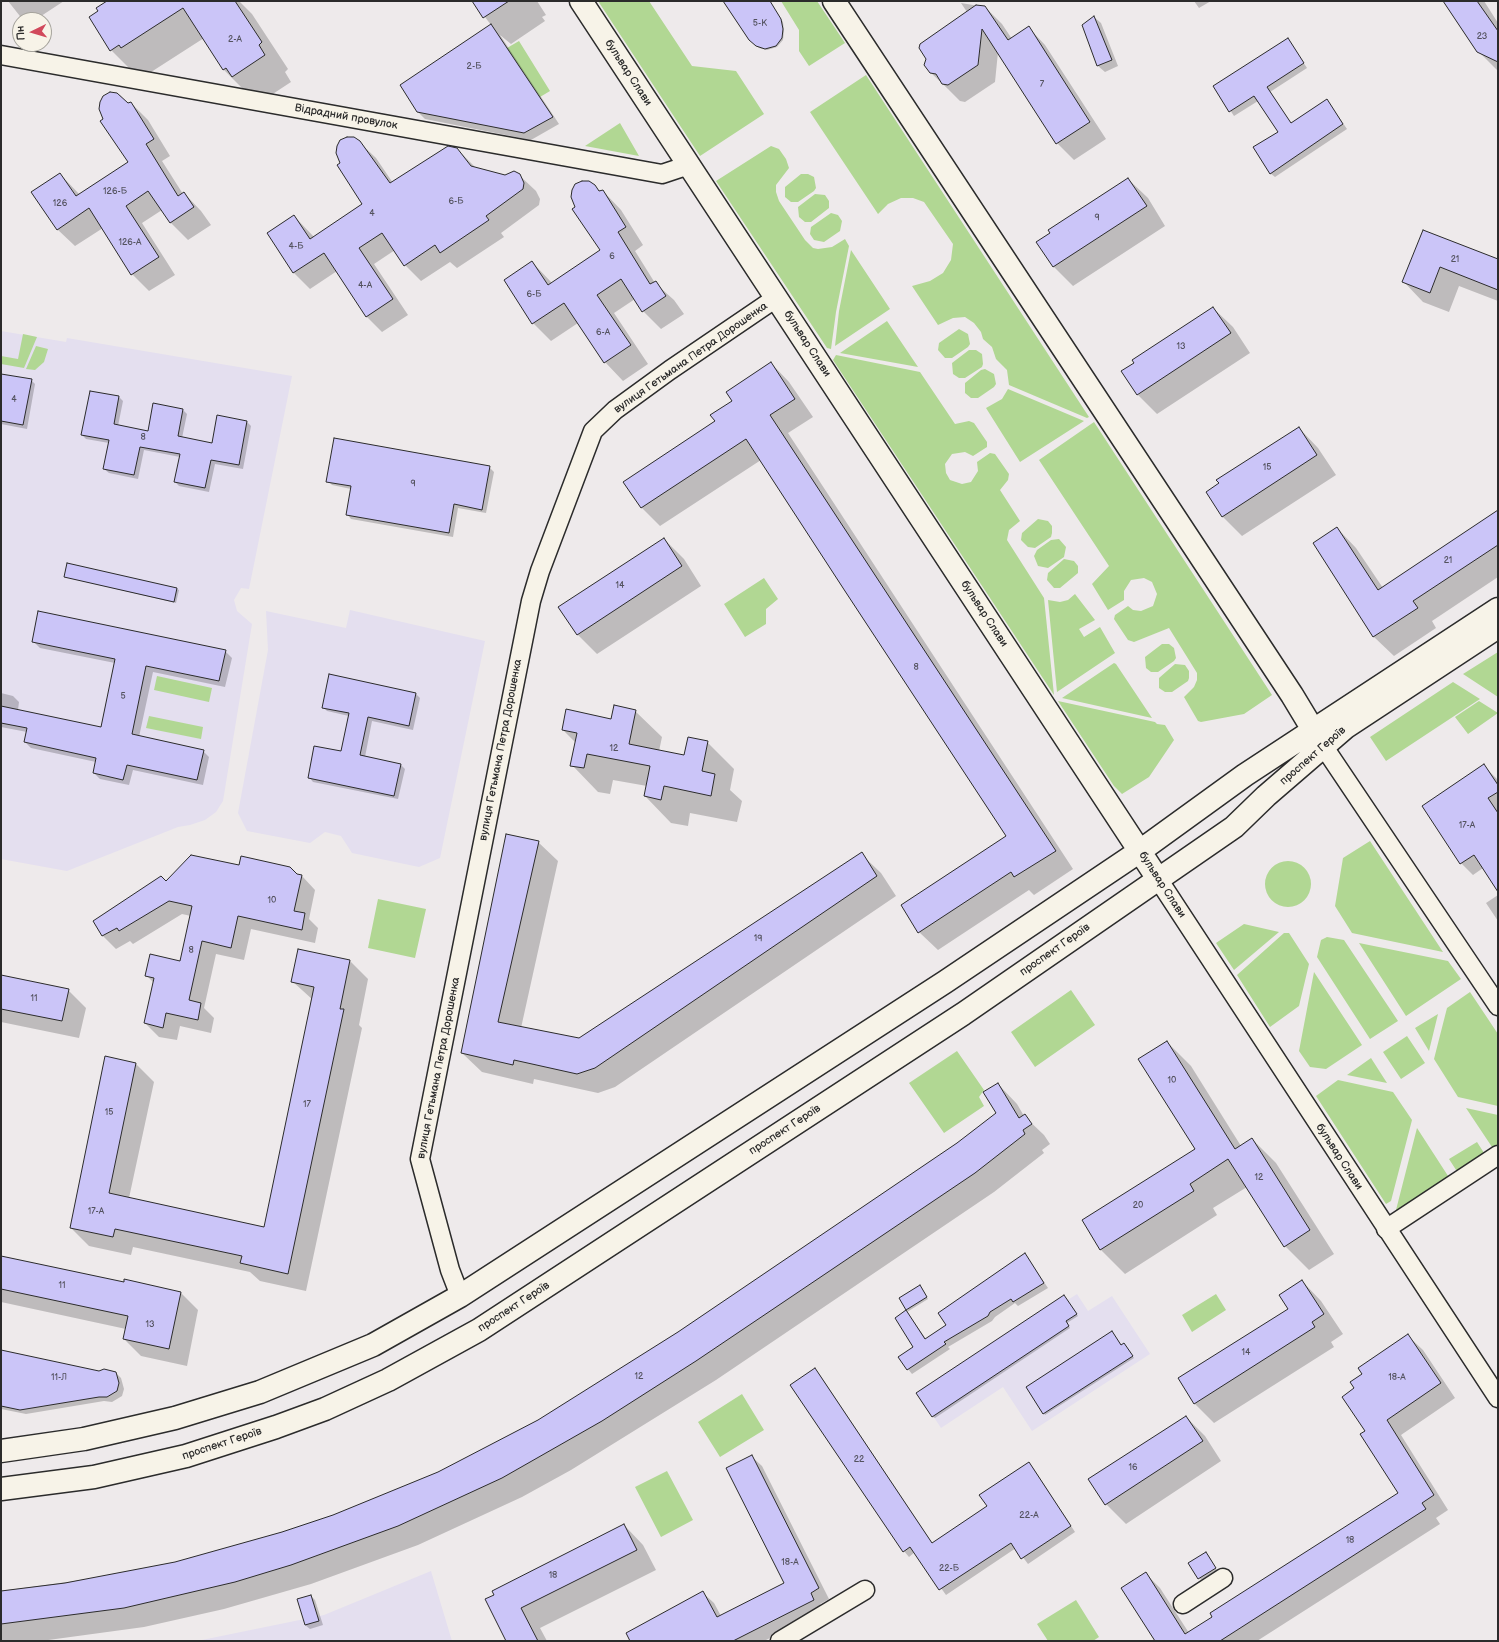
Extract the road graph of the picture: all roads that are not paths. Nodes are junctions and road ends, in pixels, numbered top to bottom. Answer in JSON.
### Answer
{"nodes":[{"id":1,"x":581,"y":1,"type":"edge"},
{"id":2,"x":834,"y":1,"type":"edge"},
{"id":3,"x":1,"y":55,"type":"edge"},
{"id":4,"x":689,"y":165,"type":"junction"},
{"id":5,"x":776,"y":298,"type":"junction"},
{"id":6,"x":1498,"y":609,"type":"edge"},
{"id":7,"x":1498,"y":627,"type":"edge"},
{"id":8,"x":1318,"y":739,"type":"junction"},
{"id":9,"x":1140,"y":851,"type":"junction"},
{"id":10,"x":1158,"y":879,"type":"junction"},
{"id":11,"x":1498,"y":1006,"type":"edge"},
{"id":12,"x":1498,"y":1156,"type":"edge"},
{"id":13,"x":1386,"y":1229,"type":"junction"},
{"id":14,"x":460,"y":1296,"type":"junction"},
{"id":15,"x":1498,"y":1398,"type":"edge"},
{"id":16,"x":1,"y":1451,"type":"edge"},
{"id":17,"x":1,"y":1489,"type":"edge"},
{"id":18,"x":1223,"y":1578,"type":"dead end"},
{"id":19,"x":865,"y":1590,"type":"dead end"},
{"id":20,"x":1184,"y":1604,"type":"dead end"},
{"id":21,"x":780,"y":1641,"type":"edge"}],
"edges":[{"from":1,"to":4,"type":"main road","name":"бульвар Слави"},
{"from":2,"to":8,"type":"main road"},
{"from":3,"to":4,"type":"street","name":"Відрадний провулок"},
{"from":4,"to":5,"type":"main road","name":"бульвар Слави"},
{"from":5,"to":9,"type":"main road","name":"бульвар Слави"},
{"from":5,"to":14,"type":"street","name":"вулиця Гетьмана Петра Дорошенка"},
{"from":6,"to":8,"type":"main road","name":"проспект Героїв"},
{"from":7,"to":8,"type":"main road","name":"проспект Героїв"},
{"from":8,"to":9,"type":"main road","name":"проспект Героїв"},
{"from":8,"to":10,"type":"main road","name":"проспект Героїв"},
{"from":8,"to":11,"type":"street"},
{"from":9,"to":10,"type":"main road","name":"бульвар Слави"},
{"from":9,"to":14,"type":"main road","name":"проспект Героїв"},
{"from":10,"to":13,"type":"street","name":"бульвар Слави"},
{"from":10,"to":17,"type":"main road","name":"проспект Героїв"},
{"from":12,"to":13,"type":"street"},
{"from":13,"to":15,"type":"street","name":"бульвар Слави"},
{"from":14,"to":16,"type":"main road","name":"проспект Героїв"},
{"from":18,"to":20,"type":"street"},
{"from":19,"to":21,"type":"street"}]}
